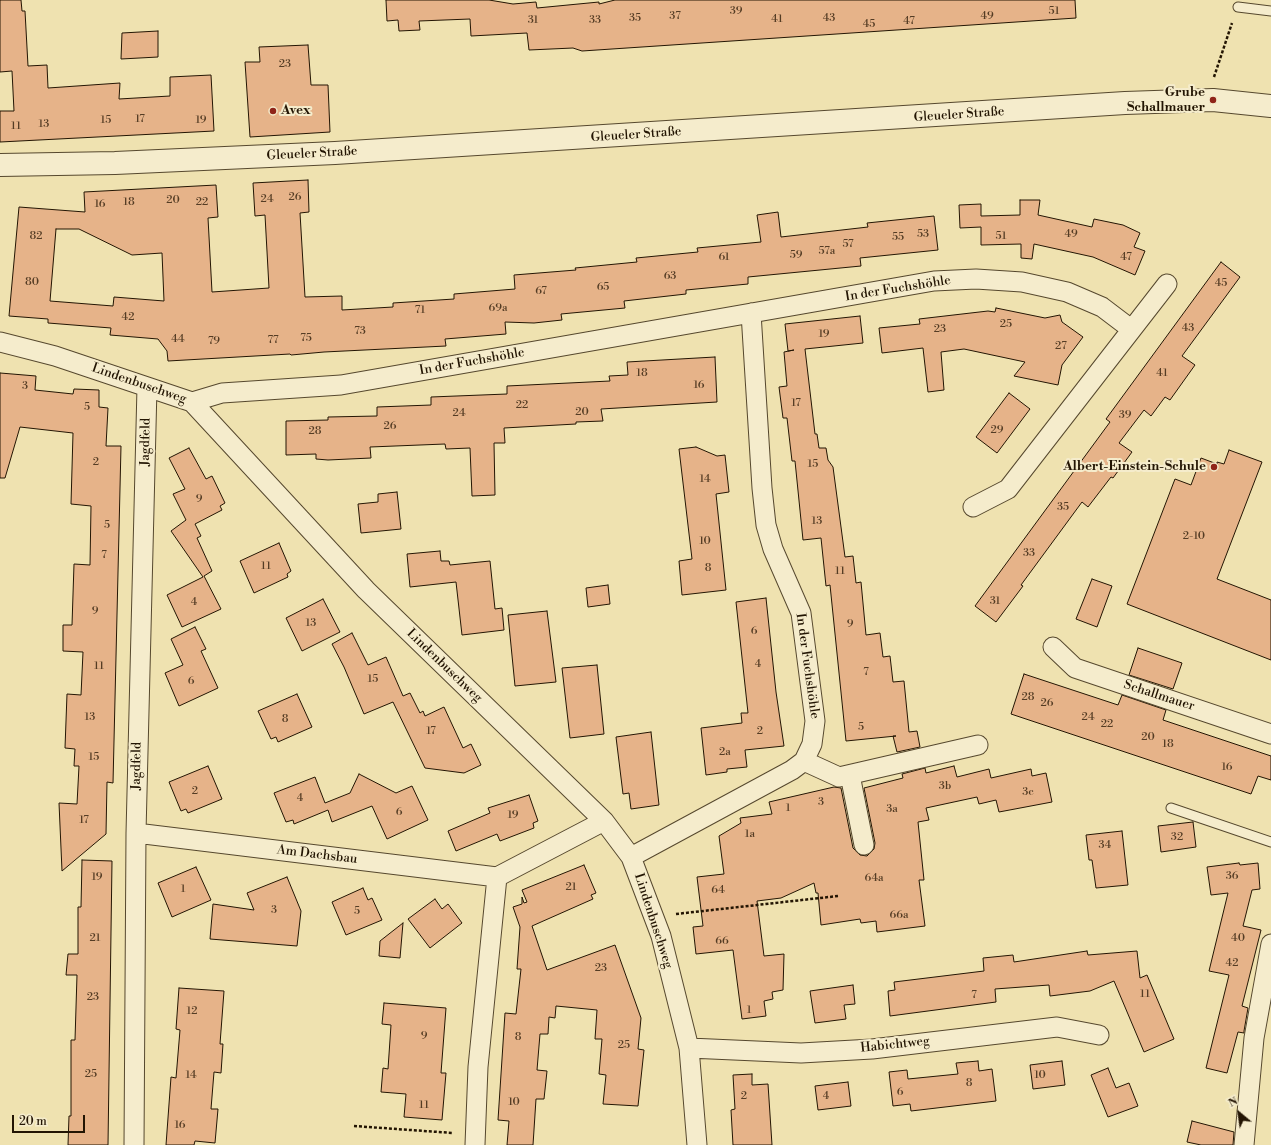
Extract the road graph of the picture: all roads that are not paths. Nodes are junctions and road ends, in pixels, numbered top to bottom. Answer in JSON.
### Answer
{"nodes":[{"id":1,"x":1238,"y":7,"type":"road end"},
{"id":2,"x":1271,"y":11,"type":"edge"},
{"id":3,"x":1271,"y":106,"type":"edge"},
{"id":4,"x":0,"y":165,"type":"edge"},
{"id":5,"x":1167,"y":284,"type":"dead end"},
{"id":6,"x":751,"y":313,"type":"junction"},
{"id":7,"x":1131,"y":329,"type":"junction"},
{"id":8,"x":0,"y":342,"type":"edge"},
{"id":9,"x":147,"y":387,"type":"junction"},
{"id":10,"x":192,"y":402,"type":"junction"},
{"id":11,"x":973,"y":507,"type":"dead end"},
{"id":12,"x":1053,"y":647,"type":"dead end"},
{"id":13,"x":1271,"y":734,"type":"edge"},
{"id":14,"x":978,"y":745,"type":"dead end"},
{"id":15,"x":804,"y":761,"type":"junction"},
{"id":16,"x":850,"y":775,"type":"junction"},
{"id":17,"x":1171,"y":808,"type":"dead end"},
{"id":18,"x":604,"y":821,"type":"junction"},
{"id":19,"x":136,"y":833,"type":"junction"},
{"id":20,"x":1271,"y":842,"type":"edge"},
{"id":21,"x":864,"y":845,"type":"dead end"},
{"id":22,"x":631,"y":857,"type":"junction"},
{"id":23,"x":497,"y":877,"type":"junction"},
{"id":24,"x":1271,"y":944,"type":"edge"},
{"id":25,"x":1099,"y":1035,"type":"dead end"},
{"id":26,"x":689,"y":1048,"type":"junction"},
{"id":27,"x":475,"y":1140,"type":"edge"},
{"id":28,"x":134,"y":1145,"type":"edge"},
{"id":29,"x":697,"y":1145,"type":"edge"},
{"id":30,"x":1244,"y":1145,"type":"edge"}],
"edges":[{"from":1,"to":2,"type":"lane"},
{"from":3,"to":4,"type":"street","name":"Gleueler Straße"},
{"from":5,"to":7,"type":"street"},
{"from":6,"to":7,"type":"street","name":"In der Fuchshöhle"},
{"from":6,"to":10,"type":"street","name":"In der Fuchshöhle"},
{"from":6,"to":15,"type":"street","name":"In der Fuchshöhle"},
{"from":7,"to":11,"type":"street"},
{"from":8,"to":9,"type":"street","name":"Lindenbuschweg"},
{"from":9,"to":10,"type":"street","name":"Lindenbuschweg"},
{"from":9,"to":19,"type":"street","name":"Jagdfeld"},
{"from":10,"to":18,"type":"street","name":"Lindenbuschweg"},
{"from":12,"to":13,"type":"street","name":"Schallmauer"},
{"from":14,"to":16,"type":"street"},
{"from":15,"to":16,"type":"street"},
{"from":15,"to":22,"type":"street"},
{"from":16,"to":21,"type":"street"},
{"from":17,"to":20,"type":"lane"},
{"from":18,"to":22,"type":"street","name":"Lindenbuschweg"},
{"from":18,"to":23,"type":"street"},
{"from":19,"to":23,"type":"street","name":"Am Dachsbau"},
{"from":19,"to":28,"type":"street","name":"Jagdfeld"},
{"from":22,"to":26,"type":"street","name":"Lindenbuschweg"},
{"from":23,"to":27,"type":"street"},
{"from":24,"to":30,"type":"street"},
{"from":25,"to":26,"type":"street","name":"Habichtweg"},
{"from":26,"to":29,"type":"street","name":"Lindenbuschweg"}]}
